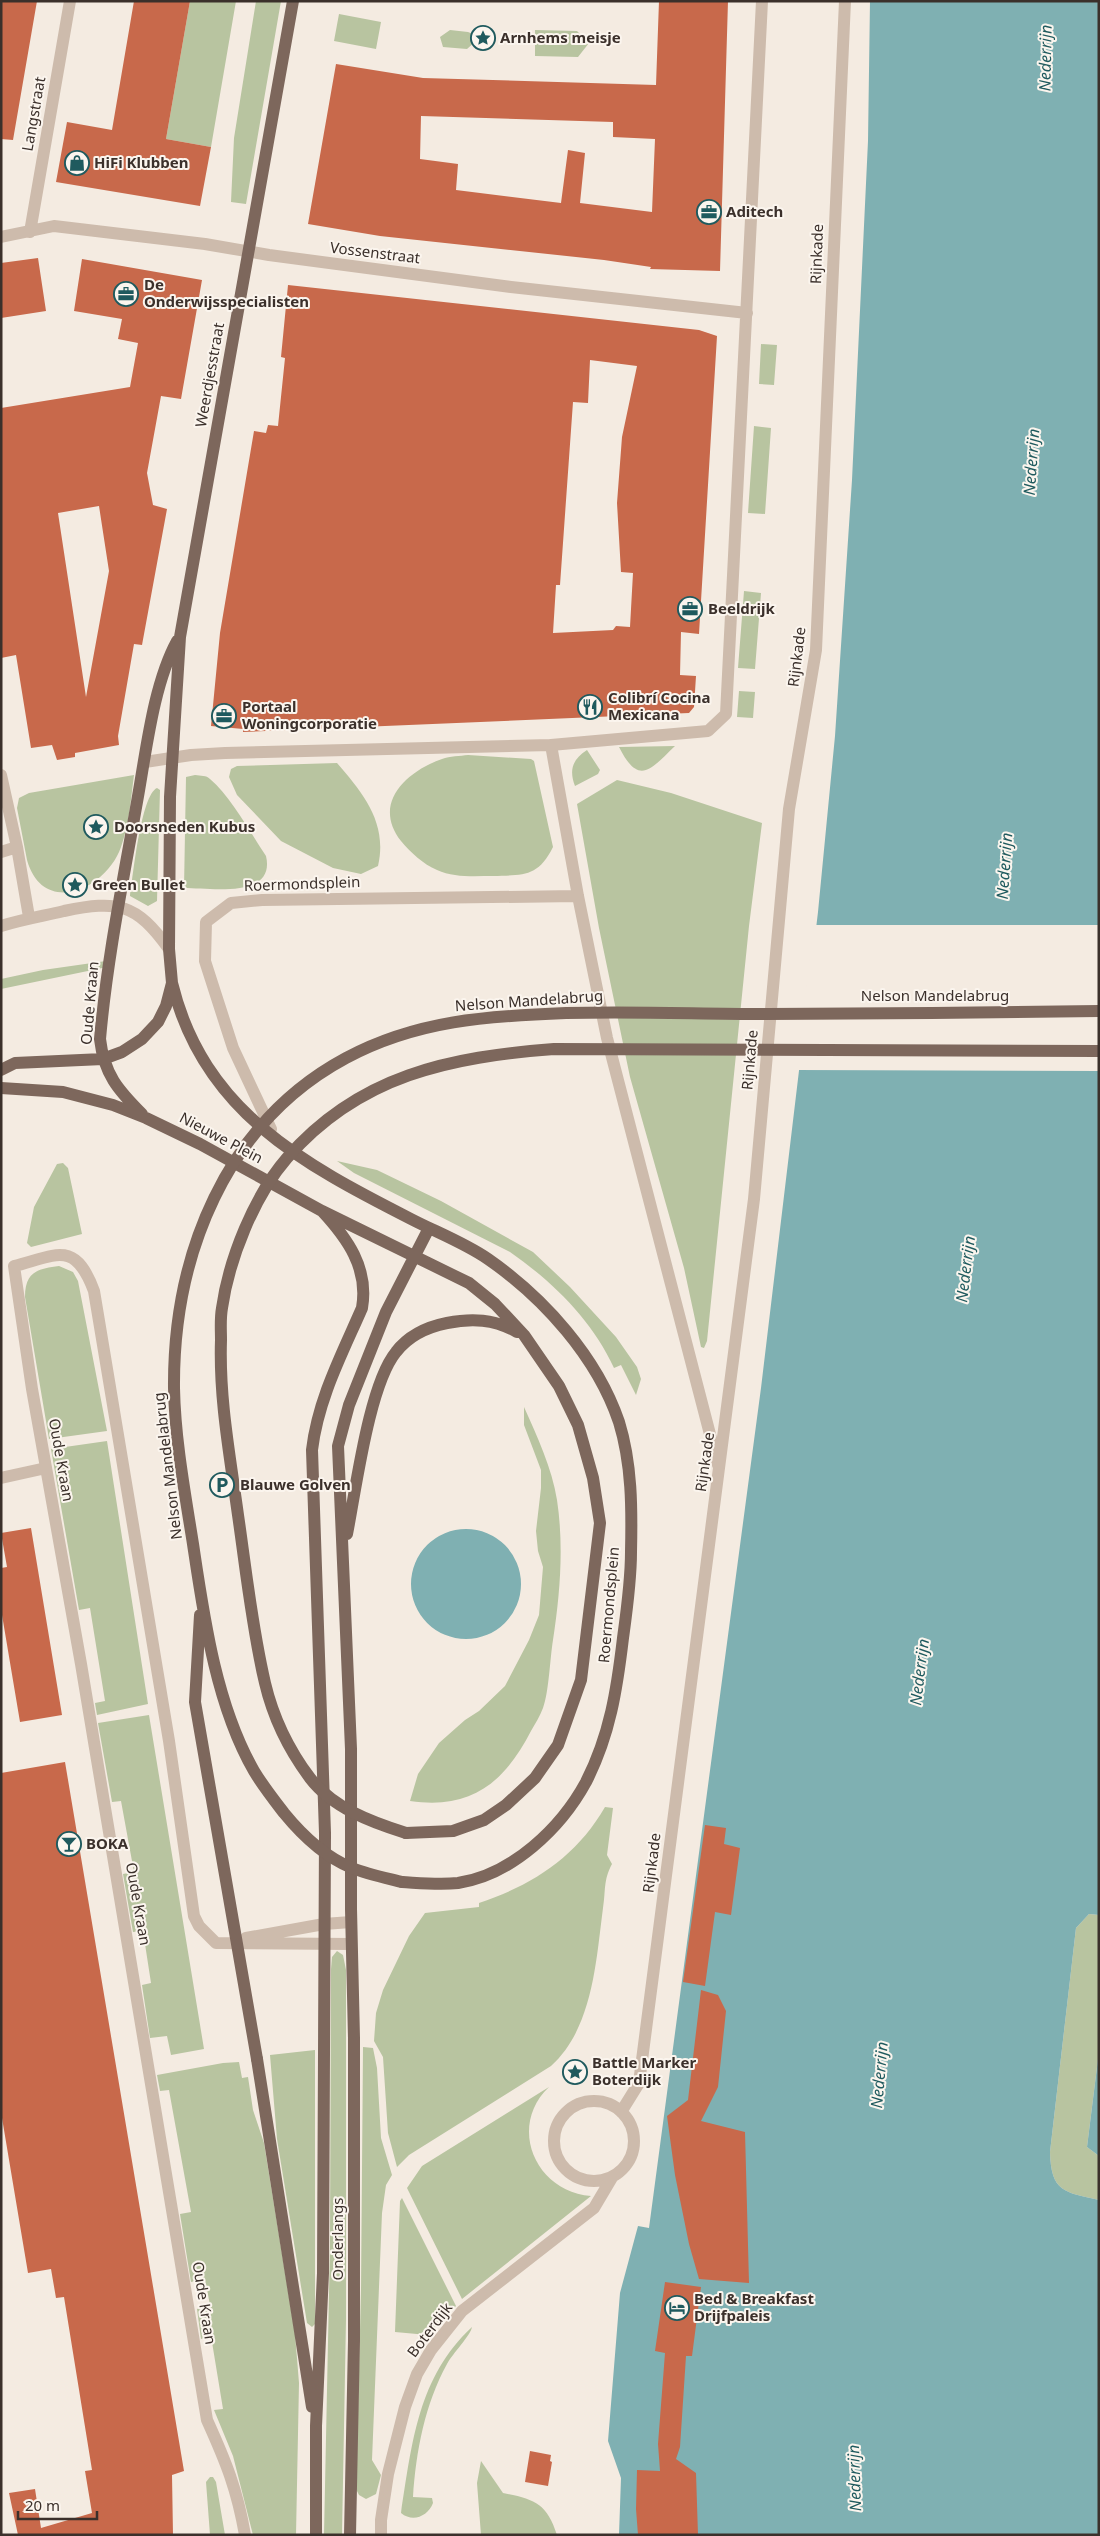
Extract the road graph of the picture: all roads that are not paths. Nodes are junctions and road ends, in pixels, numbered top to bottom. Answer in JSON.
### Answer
{"nodes":[{"id":1,"x":70,"y":1,"type":"edge"},
{"id":2,"x":294,"y":1,"type":"edge"},
{"id":3,"x":762,"y":1,"type":"edge"},
{"id":4,"x":845,"y":1,"type":"edge"},
{"id":5,"x":30,"y":232,"type":"junction"},
{"id":6,"x":1,"y":237,"type":"edge"},
{"id":7,"x":249,"y":252,"type":"junction"},
{"id":8,"x":747,"y":313,"type":"junction"},
{"id":9,"x":180,"y":637,"type":"junction"},
{"id":10,"x":551,"y":745,"type":"junction"},
{"id":11,"x":174,"y":758,"type":"junction"},
{"id":12,"x":145,"y":762,"type":"junction"},
{"id":13,"x":1,"y":774,"type":"edge"},
{"id":14,"x":17,"y":847,"type":"junction"},
{"id":15,"x":1,"y":852,"type":"edge"},
{"id":16,"x":578,"y":896,"type":"junction"},
{"id":17,"x":118,"y":906,"type":"junction"},
{"id":18,"x":29,"y":917,"type":"junction"},
{"id":19,"x":1,"y":926,"type":"edge"},
{"id":20,"x":169,"y":949,"type":"junction"},
{"id":21,"x":172,"y":983,"type":"junction"},
{"id":22,"x":1099,"y":1011,"type":"edge"},
{"id":23,"x":1099,"y":1051,"type":"edge"},
{"id":24,"x":103,"y":1059,"type":"junction"},
{"id":25,"x":1,"y":1070,"type":"edge"},
{"id":26,"x":1,"y":1088,"type":"edge"},
{"id":27,"x":146,"y":1118,"type":"junction"},
{"id":28,"x":276,"y":1141,"type":"junction"},
{"id":29,"x":322,"y":1211,"type":"junction"},
{"id":30,"x":429,"y":1228,"type":"junction"},
{"id":31,"x":414,"y":1254,"type":"junction"},
{"id":32,"x":524,"y":1335,"type":"junction"},
{"id":33,"x":46,"y":1468,"type":"junction"},
{"id":34,"x":720,"y":1473,"type":"junction"},
{"id":35,"x":1,"y":1478,"type":"edge"},
{"id":36,"x":342,"y":1556,"type":"junction"},
{"id":37,"x":201,"y":1598,"type":"junction"},
{"id":38,"x":402,"y":1882,"type":"joint"},
{"id":39,"x":351,"y":1922,"type":"junction"},
{"id":40,"x":324,"y":1924,"type":"junction"},
{"id":41,"x":216,"y":1943,"type":"junction"},
{"id":42,"x":351,"y":1944,"type":"junction"},
{"id":43,"x":324,"y":1945,"type":"junction"},
{"id":44,"x":621,"y":2112,"type":"junction"},
{"id":45,"x":613,"y":2176,"type":"junction"},
{"id":46,"x":316,"y":2426,"type":"junction"},
{"id":47,"x":245,"y":2535,"type":"edge"},
{"id":48,"x":316,"y":2535,"type":"edge"},
{"id":49,"x":350,"y":2535,"type":"edge"},
{"id":50,"x":381,"y":2535,"type":"edge"}],
"edges":[{"from":1,"to":5,"type":"street","name":"Langstraat"},
{"from":2,"to":7,"type":"main road","name":"Weerdjesstraat"},
{"from":3,"to":8,"type":"street"},
{"from":4,"to":34,"type":"street","name":"Rijnkade"},
{"from":5,"to":6,"type":"street","name":"Vossenstraat"},
{"from":5,"to":7,"type":"street","name":"Vossenstraat"},
{"from":7,"to":8,"type":"street","name":"Vossenstraat"},
{"from":7,"to":9,"type":"main road","name":"Weerdjesstraat"},
{"from":8,"to":10,"type":"street"},
{"from":9,"to":11,"type":"main road","name":"Weerdjesstraat"},
{"from":9,"to":12,"type":"main road","name":"Weerdjesstraat"},
{"from":10,"to":11,"type":"street"},
{"from":10,"to":16,"type":"street"},
{"from":11,"to":12,"type":"street"},
{"from":11,"to":20,"type":"main road","name":"Weerdjesstraat"},
{"from":12,"to":17,"type":"main road","name":"Weerdjesstraat"},
{"from":13,"to":14,"type":"street"},
{"from":14,"to":15,"type":"street"},
{"from":14,"to":18,"type":"street"},
{"from":16,"to":28,"type":"street","name":"Roermondsplein"},
{"from":16,"to":34,"type":"street"},
{"from":17,"to":18,"type":"street"},
{"from":17,"to":20,"type":"street"},
{"from":17,"to":24,"type":"main road","name":"Oude Kraan"},
{"from":18,"to":19,"type":"street"},
{"from":20,"to":21,"type":"main road"},
{"from":21,"to":24,"type":"main road"},
{"from":21,"to":28,"type":"main road","name":"Roermondsplein"},
{"from":22,"to":37,"type":"main road","name":"Nelson Mandelabrug","bridge":true},
{"from":23,"to":32,"type":"main road","name":"Roermondsplein","bridge":true},
{"from":24,"to":25,"type":"main road"},
{"from":24,"to":27,"type":"main road","name":"Oude Kraan"},
{"from":26,"to":27,"type":"main road","name":"Nieuwe Plein"},
{"from":27,"to":29,"type":"main road","name":"Nieuwe Plein"},
{"from":28,"to":30,"type":"main road","name":"Roermondsplein"},
{"from":29,"to":31,"type":"main road","name":"Nieuwe Plein"},
{"from":29,"to":40,"type":"main road"},
{"from":30,"to":31,"type":"main road"},
{"from":30,"to":38,"type":"main road","name":"Roermondsplein"},
{"from":31,"to":32,"type":"main road","name":"Roermondsplein"},
{"from":31,"to":36,"type":"main road"},
{"from":32,"to":36,"type":"main road"},
{"from":33,"to":35,"type":"street"},
{"from":33,"to":41,"type":"street","name":"Oude Kraan"},
{"from":33,"to":47,"type":"street","name":"Oude Kraan"},
{"from":34,"to":44,"type":"street","name":"Rijnkade"},
{"from":36,"to":39,"type":"main road"},
{"from":37,"to":38,"type":"main road","name":"Nelson Mandelabrug","bridge":true},
{"from":37,"to":46,"type":"main road","bridge":true},
{"from":39,"to":40,"type":"street"},
{"from":39,"to":42,"type":"main road"},
{"from":40,"to":41,"type":"street"},
{"from":40,"to":43,"type":"main road"},
{"from":41,"to":43,"type":"street"},
{"from":42,"to":43,"type":"street"},
{"from":42,"to":49,"type":"main road","name":"Onderlangs"},
{"from":43,"to":46,"type":"main road","name":"Onderlangs"},
{"from":44,"to":45,"type":"street"},
{"from":44,"to":45,"type":"street"},
{"from":45,"to":50,"type":"street","name":"Boterdijk"},
{"from":46,"to":48,"type":"main road","name":"Onderlangs"}]}
